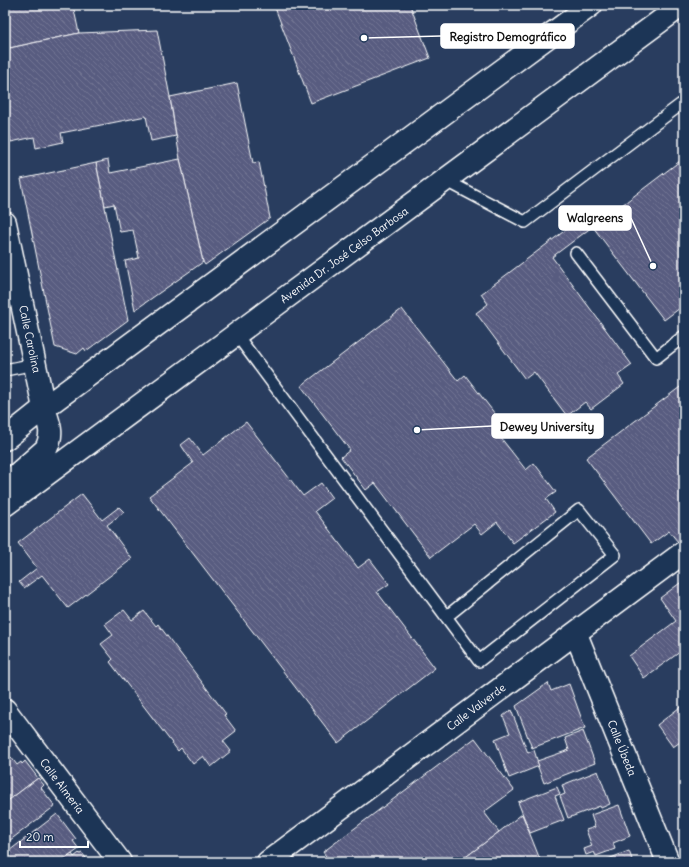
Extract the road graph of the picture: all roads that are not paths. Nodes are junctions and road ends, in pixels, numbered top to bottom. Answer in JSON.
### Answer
{"nodes":[{"id":1,"x":590,"y":5,"type":"edge"},
{"id":2,"x":682,"y":5,"type":"edge"},
{"id":3,"x":684,"y":102,"type":"edge"},
{"id":4,"x":445,"y":180,"type":"junction"},
{"id":5,"x":5,"y":223,"type":"edge"},
{"id":6,"x":576,"y":253,"type":"dead end"},
{"id":7,"x":236,"y":334,"type":"junction"},
{"id":8,"x":684,"y":336,"type":"edge"},
{"id":9,"x":35,"y":364,"type":"junction"},
{"id":10,"x":5,"y":370,"type":"edge"},
{"id":11,"x":44,"y":408,"type":"junction"},
{"id":12,"x":5,"y":439,"type":"edge"},
{"id":13,"x":5,"y":485,"type":"edge"},
{"id":14,"x":5,"y":505,"type":"edge"},
{"id":15,"x":684,"y":552,"type":"edge"},
{"id":16,"x":446,"y":617,"type":"junction"},
{"id":17,"x":576,"y":634,"type":"junction"},
{"id":18,"x":5,"y":710,"type":"edge"},
{"id":19,"x":120,"y":862,"type":"edge"},
{"id":20,"x":268,"y":862,"type":"edge"},
{"id":21,"x":668,"y":862,"type":"edge"}],
"edges":[{"from":1,"to":11,"type":"main road"},
{"from":2,"to":4,"type":"main road","name":"Avenida Dr. José Celso Barbosa"},
{"from":3,"to":4,"type":"lane"},
{"from":4,"to":7,"type":"main road","name":"Avenida Dr. José Celso Barbosa"},
{"from":5,"to":9,"type":"main road","name":"Calle Carolina"},
{"from":6,"to":8,"type":"lane"},
{"from":7,"to":14,"type":"main road","name":"Avenida Dr. José Celso Barbosa"},
{"from":7,"to":16,"type":"lane"},
{"from":9,"to":10,"type":"lane"},
{"from":9,"to":11,"type":"main road","name":"Calle Carolina"},
{"from":11,"to":12,"type":"main road"},
{"from":11,"to":13,"type":"main road","name":"Calle Carolina"},
{"from":15,"to":17,"type":"main road","name":"Calle Valverde"},
{"from":16,"to":16,"type":"lane"},
{"from":17,"to":20,"type":"main road","name":"Calle Valverde"},
{"from":17,"to":21,"type":"main road","name":"Calle Úbeda"},
{"from":18,"to":19,"type":"main road","name":"Calle Almería"}]}
